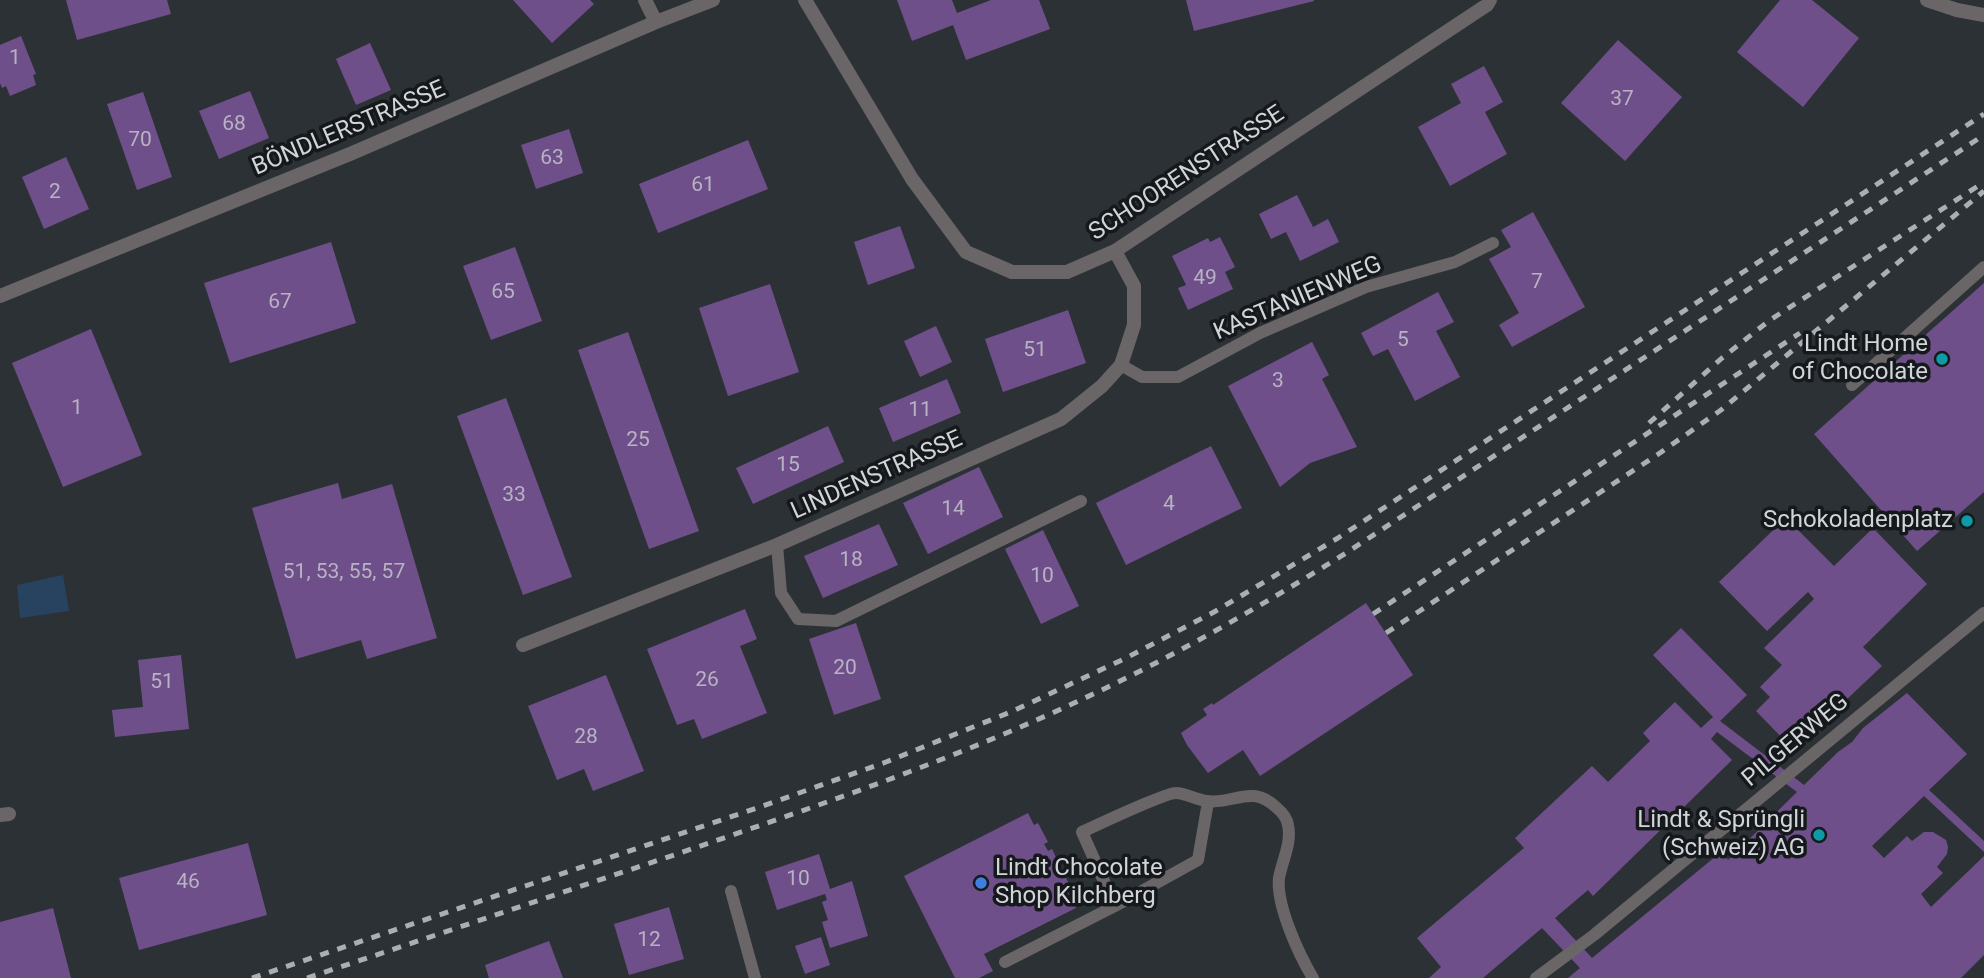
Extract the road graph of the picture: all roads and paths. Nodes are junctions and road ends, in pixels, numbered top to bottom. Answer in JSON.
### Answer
{"nodes":[{"id":1,"x":645,"y":0,"type":"edge"},
{"id":2,"x":713,"y":0,"type":"edge"},
{"id":3,"x":805,"y":0,"type":"edge"},
{"id":4,"x":1490,"y":0,"type":"edge"},
{"id":5,"x":1927,"y":0,"type":"edge"},
{"id":6,"x":1984,"y":15,"type":"edge"},
{"id":7,"x":656,"y":22,"type":"junction"},
{"id":8,"x":1493,"y":243,"type":"dead end"},
{"id":9,"x":1115,"y":251,"type":"junction"},
{"id":10,"x":1984,"y":267,"type":"edge"},
{"id":11,"x":0,"y":296,"type":"edge"},
{"id":12,"x":1121,"y":365,"type":"junction"},
{"id":13,"x":1852,"y":385,"type":"dead end"},
{"id":14,"x":1081,"y":501,"type":"dead end"},
{"id":15,"x":777,"y":545,"type":"junction"},
{"id":16,"x":1984,"y":613,"type":"edge"},
{"id":17,"x":523,"y":645,"type":"dead end"},
{"id":18,"x":1209,"y":802,"type":"junction"},
{"id":19,"x":731,"y":891,"type":"dead end"},
{"id":20,"x":1115,"y":906,"type":"junction"},
{"id":21,"x":1005,"y":962,"type":"dead end"},
{"id":22,"x":755,"y":978,"type":"edge"},
{"id":23,"x":1313,"y":978,"type":"edge"},
{"id":24,"x":1536,"y":978,"type":"edge"}],
"edges":[{"from":1,"to":7,"type":"street"},
{"from":2,"to":7,"type":"street","name":"BÖNDLERSTRASSE"},
{"from":3,"to":9,"type":"street","name":"SCHOORENSTRASSE"},
{"from":4,"to":9,"type":"street","name":"SCHOORENSTRASSE"},
{"from":5,"to":6,"type":"street"},
{"from":7,"to":11,"type":"street","name":"BÖNDLERSTRASSE"},
{"from":8,"to":12,"type":"lane","name":"KASTANIENWEG"},
{"from":9,"to":12,"type":"street","name":"LINDENSTRASSE"},
{"from":10,"to":13,"type":"lane"},
{"from":12,"to":15,"type":"street","name":"LINDENSTRASSE"},
{"from":14,"to":15,"type":"lane"},
{"from":15,"to":17,"type":"street","name":"LINDENSTRASSE"},
{"from":16,"to":24,"type":"lane","name":"PILGERWEG"},
{"from":18,"to":20,"type":"lane"},
{"from":18,"to":20,"type":"lane"},
{"from":18,"to":23,"type":"lane"},
{"from":19,"to":22,"type":"lane"},
{"from":20,"to":21,"type":"lane"}]}
